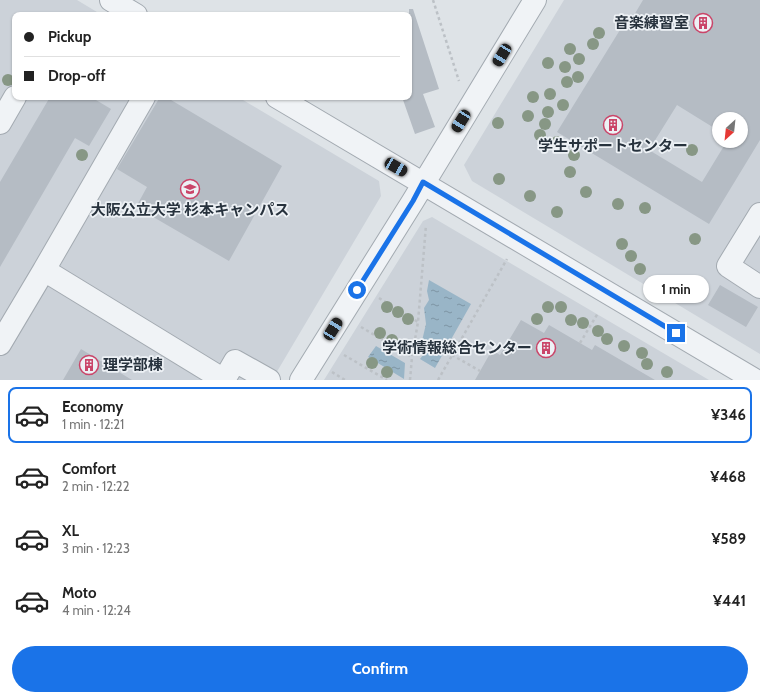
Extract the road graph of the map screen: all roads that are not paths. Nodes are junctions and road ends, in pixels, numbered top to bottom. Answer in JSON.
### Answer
{"nodes":[{"id":1,"x":111,"y":0,"type":"edge"},
{"id":2,"x":535,"y":0,"type":"edge"},
{"id":3,"x":131,"y":12,"type":"edge"},
{"id":4,"x":13,"y":100,"type":"edge"},
{"id":5,"x":142,"y":100,"type":"edge"},
{"id":6,"x":282,"y":100,"type":"edge"},
{"id":7,"x":0,"y":123,"type":"edge"},
{"id":8,"x":423,"y":182,"type":"junction"},
{"id":9,"x":760,"y":214,"type":"edge"},
{"id":10,"x":44,"y":270,"type":"junction"},
{"id":11,"x":760,"y":287,"type":"edge"},
{"id":12,"x":0,"y":344,"type":"edge"},
{"id":13,"x":760,"y":375,"type":"edge"},
{"id":14,"x":224,"y":380,"type":"edge"},
{"id":15,"x":269,"y":380,"type":"edge"},
{"id":16,"x":301,"y":380,"type":"edge"},
{"id":17,"x":756,"y":380,"type":"edge"}],
"edges":[{"from":1,"to":3,"type":"street"},
{"from":2,"to":8,"type":"street"},
{"from":4,"to":7,"type":"street"},
{"from":5,"to":10,"type":"street"},
{"from":6,"to":8,"type":"street"},
{"from":8,"to":16,"type":"street"},
{"from":8,"to":17,"type":"street"},
{"from":9,"to":11,"type":"street"},
{"from":10,"to":12,"type":"street"},
{"from":10,"to":14,"type":"street"},
{"from":13,"to":17,"type":"street"},
{"from":14,"to":15,"type":"street"}]}
